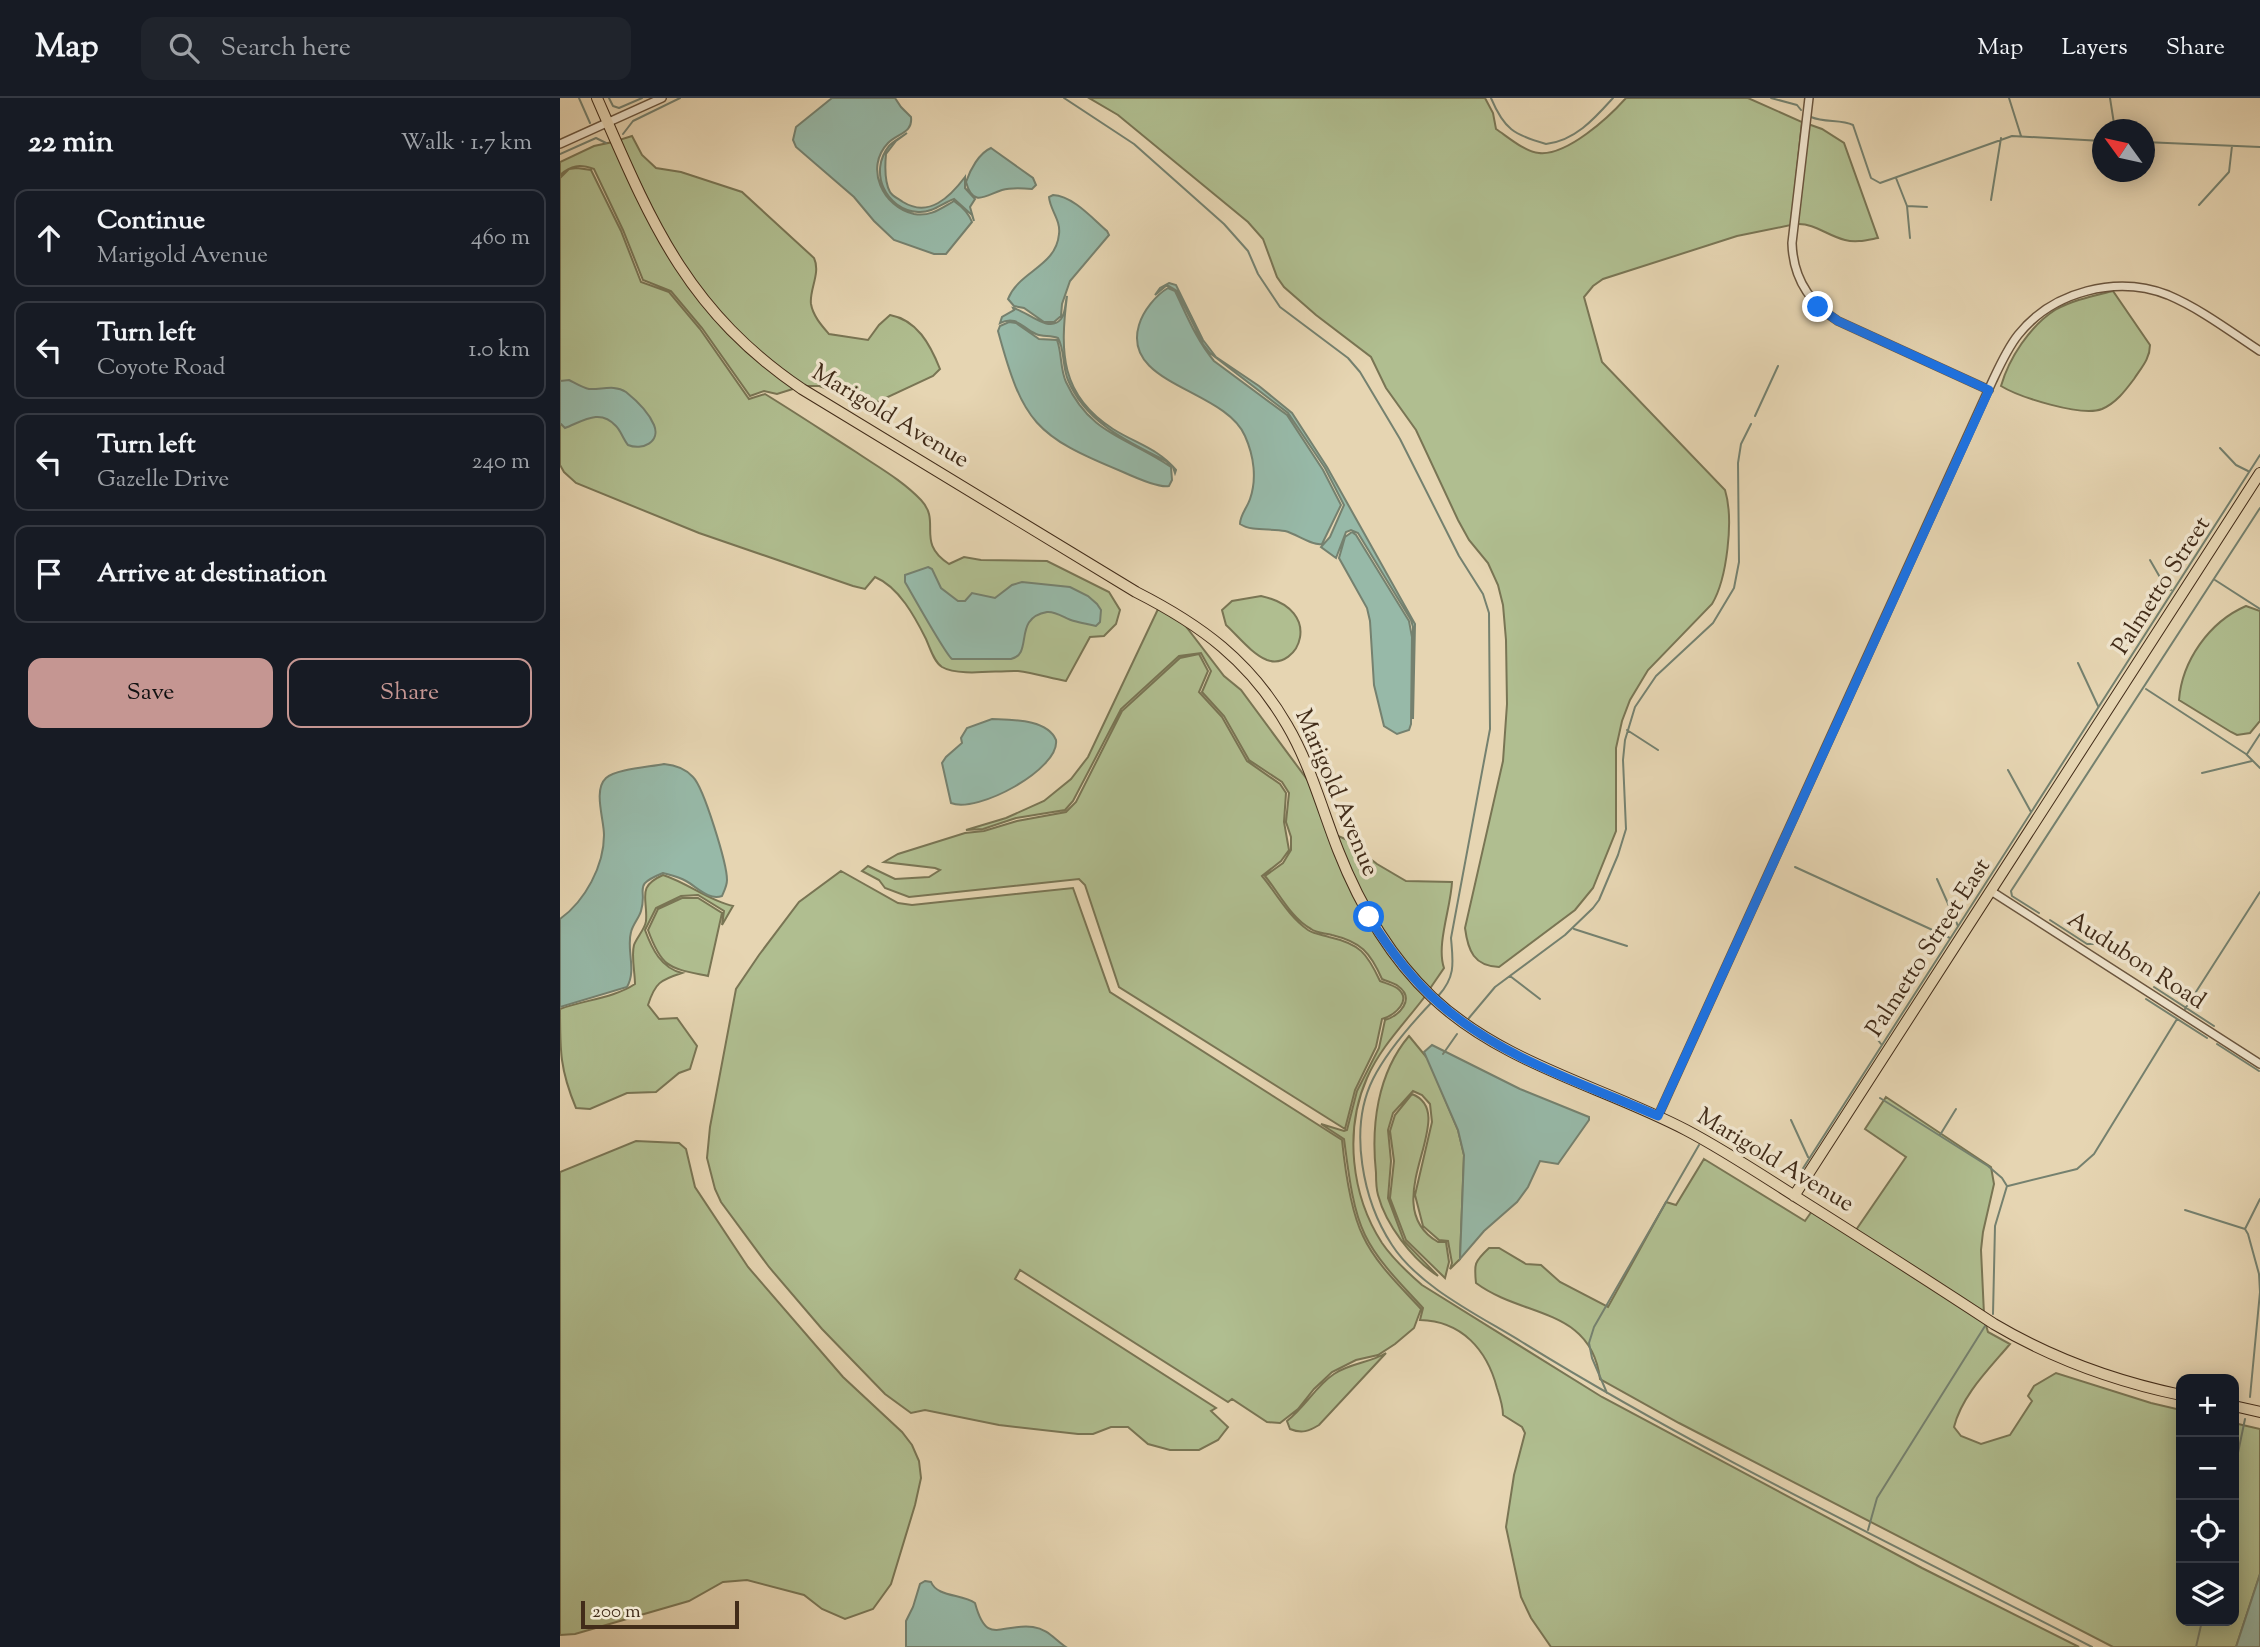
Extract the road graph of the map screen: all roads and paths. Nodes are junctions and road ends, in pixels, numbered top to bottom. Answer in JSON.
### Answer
{"nodes":[{"id":1,"x":597,"y":98,"type":"edge"},
{"id":2,"x":662,"y":98,"type":"edge"},
{"id":3,"x":1810,"y":98,"type":"edge"},
{"id":4,"x":608,"y":123,"type":"junction"},
{"id":5,"x":560,"y":144,"type":"edge"},
{"id":6,"x":2260,"y":351,"type":"edge"},
{"id":7,"x":1989,"y":390,"type":"junction"},
{"id":8,"x":2260,"y":473,"type":"edge"},
{"id":9,"x":2099,"y":722,"type":"joint"},
{"id":10,"x":1991,"y":891,"type":"junction"},
{"id":11,"x":2260,"y":1064,"type":"edge"},
{"id":12,"x":1658,"y":1116,"type":"junction"},
{"id":13,"x":1794,"y":1196,"type":"junction"},
{"id":14,"x":2176,"y":1394,"type":"edge"},
{"id":15,"x":2239,"y":1407,"type":"edge"},
{"id":16,"x":2260,"y":1412,"type":"edge"}],
"edges":[{"from":1,"to":4,"type":"main road","name":"Marigold Avenue"},
{"from":2,"to":4,"type":"street"},
{"from":3,"to":7,"type":"street"},
{"from":4,"to":5,"type":"street"},
{"from":4,"to":12,"type":"main road","name":"Marigold Avenue"},
{"from":6,"to":7,"type":"street"},
{"from":7,"to":12,"type":"street"},
{"from":8,"to":9,"type":"main road","name":"Palmetto Street"},
{"from":9,"to":10,"type":"main road","name":"Palmetto Street East"},
{"from":10,"to":11,"type":"street","name":"Audubon Road"},
{"from":10,"to":13,"type":"main road","name":"Palmetto Street East"},
{"from":12,"to":13,"type":"main road","name":"Marigold Avenue"},
{"from":13,"to":14,"type":"main road","name":"Marigold Avenue"},
{"from":15,"to":16,"type":"main road"}]}
